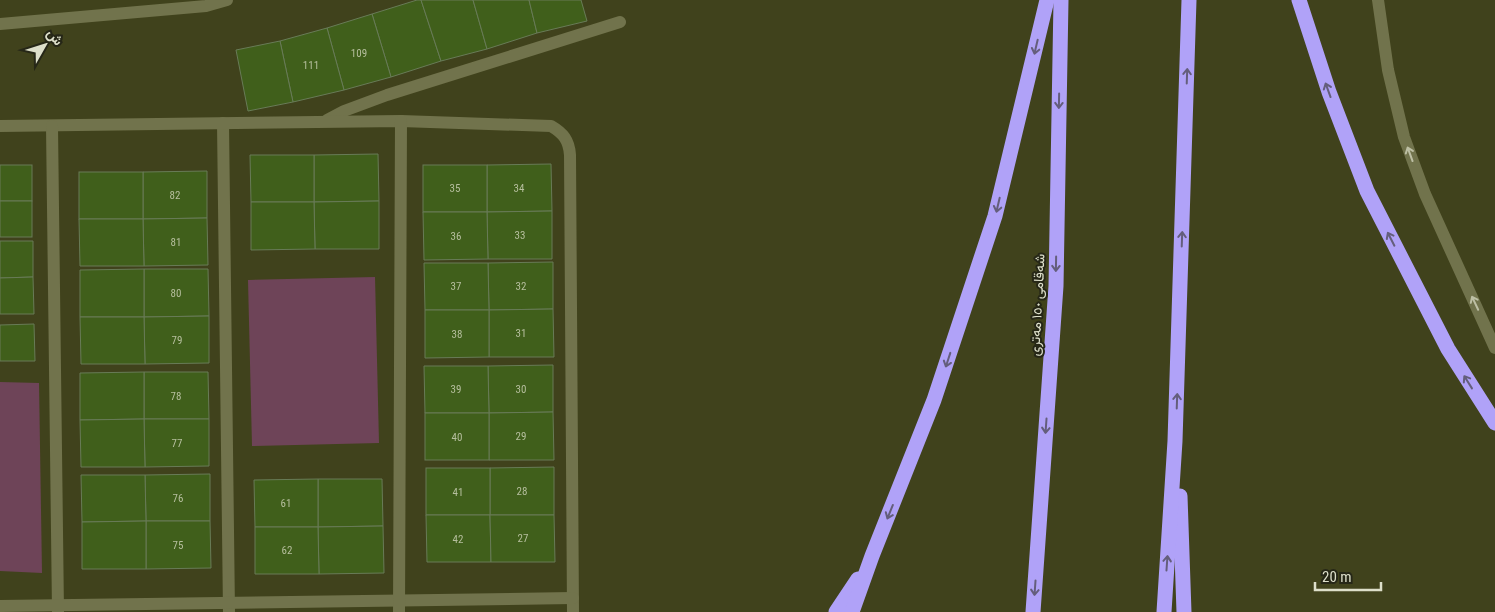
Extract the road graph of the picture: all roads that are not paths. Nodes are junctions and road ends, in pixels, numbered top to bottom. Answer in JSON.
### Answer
{"nodes":[{"id":1,"x":227,"y":0,"type":"edge"},
{"id":2,"x":1047,"y":0,"type":"edge"},
{"id":3,"x":1062,"y":0,"type":"edge"},
{"id":4,"x":1189,"y":0,"type":"edge"},
{"id":5,"x":1299,"y":0,"type":"edge"},
{"id":6,"x":1378,"y":0,"type":"edge"},
{"id":7,"x":205,"y":3,"type":"edge"},
{"id":8,"x":620,"y":22,"type":"dead end"},
{"id":9,"x":0,"y":24,"type":"edge"},
{"id":10,"x":401,"y":121,"type":"junction"},
{"id":11,"x":303,"y":122,"type":"junction"},
{"id":12,"x":223,"y":123,"type":"junction"},
{"id":13,"x":0,"y":126,"type":"edge"},
{"id":14,"x":52,"y":126,"type":"junction"},
{"id":15,"x":1495,"y":348,"type":"edge"},
{"id":16,"x":1495,"y":423,"type":"edge"},
{"id":17,"x":1175,"y":441,"type":"junction"},
{"id":18,"x":872,"y":556,"type":"junction"},
{"id":19,"x":573,"y":598,"type":"junction"},
{"id":20,"x":0,"y":606,"type":"edge"},
{"id":21,"x":399,"y":606,"type":"edge"},
{"id":22,"x":229,"y":608,"type":"edge"},
{"id":23,"x":58,"y":609,"type":"edge"},
{"id":24,"x":573,"y":612,"type":"edge"},
{"id":25,"x":836,"y":612,"type":"edge"},
{"id":26,"x":852,"y":612,"type":"edge"},
{"id":27,"x":1033,"y":612,"type":"edge"},
{"id":28,"x":1164,"y":612,"type":"edge"},
{"id":29,"x":1184,"y":612,"type":"edge"}],
"edges":[{"from":1,"to":7,"type":"street"},
{"from":2,"to":18,"type":"highway","one_way":true},
{"from":3,"to":27,"type":"highway","name":"شەقامی ١٥٠ مەتری","one_way":true},
{"from":17,"to":4,"type":"highway","one_way":true},
{"from":16,"to":5,"type":"highway","one_way":true},
{"from":15,"to":6,"type":"street","one_way":true},
{"from":7,"to":9,"type":"street"},
{"from":8,"to":11,"type":"street"},
{"from":10,"to":11,"type":"street"},
{"from":10,"to":19,"type":"street"},
{"from":10,"to":21,"type":"street"},
{"from":11,"to":12,"type":"street"},
{"from":12,"to":14,"type":"street"},
{"from":12,"to":22,"type":"street"},
{"from":13,"to":14,"type":"street"},
{"from":14,"to":23,"type":"street"},
{"from":28,"to":17,"type":"highway","one_way":true},
{"from":17,"to":29,"type":"highway"},
{"from":18,"to":25,"type":"highway"},
{"from":18,"to":26,"type":"highway"},
{"from":19,"to":21,"type":"street"},
{"from":19,"to":24,"type":"street"},
{"from":20,"to":23,"type":"street"},
{"from":21,"to":22,"type":"street"},
{"from":22,"to":23,"type":"street"}]}
